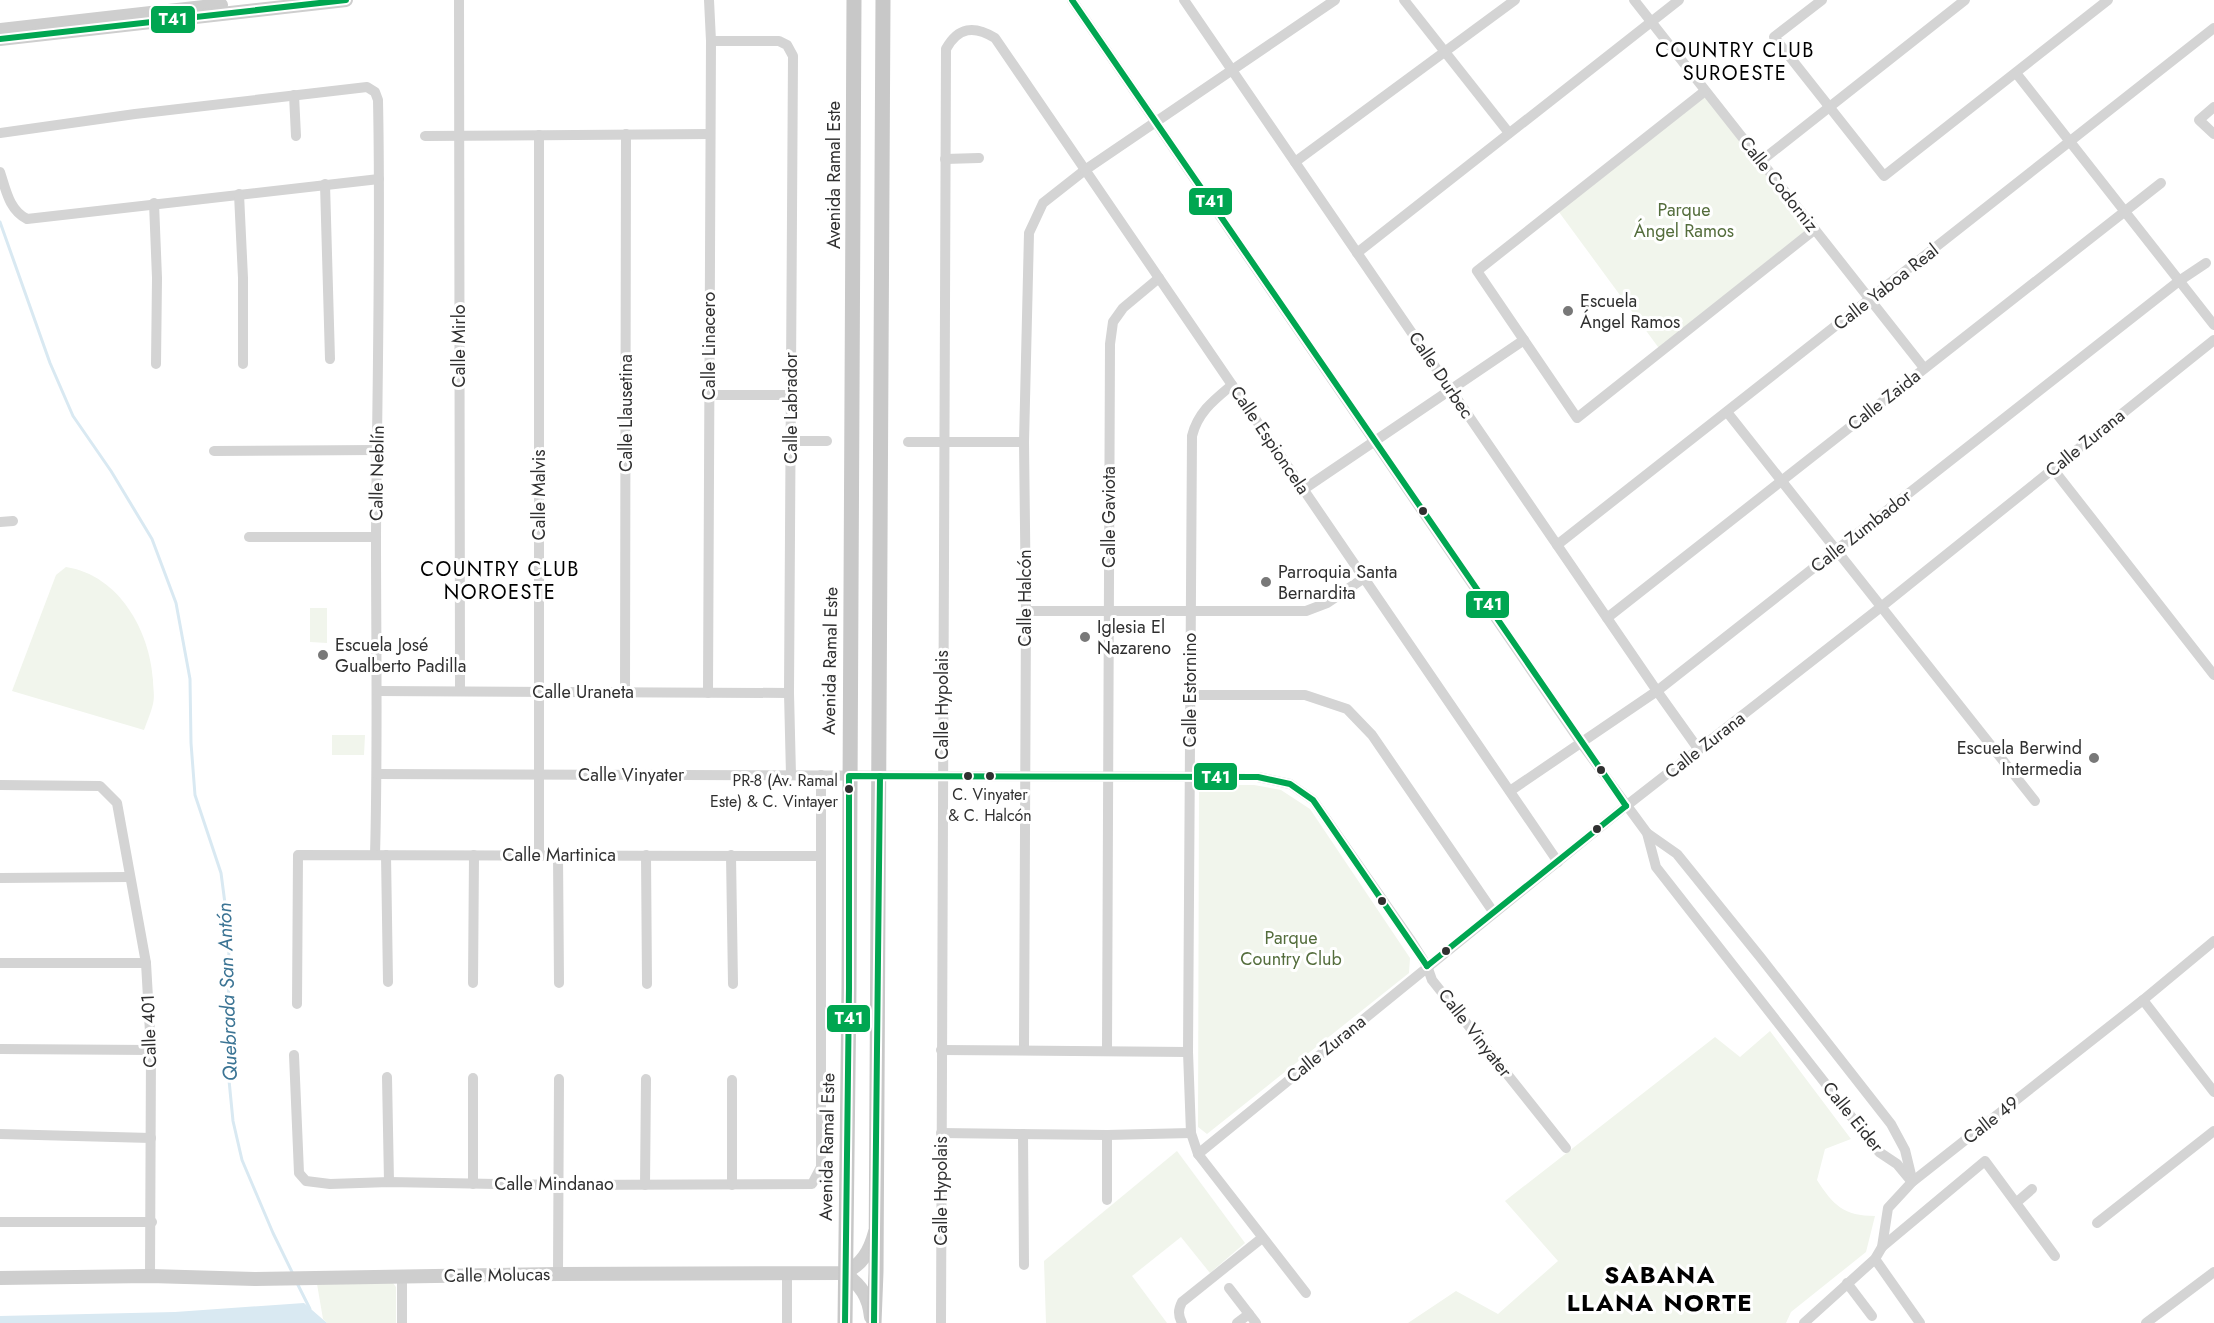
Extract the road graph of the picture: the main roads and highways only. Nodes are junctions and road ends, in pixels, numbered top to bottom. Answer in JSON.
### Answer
{"nodes":[{"id":1,"x":843,"y":0,"type":"edge"},
{"id":2,"x":854,"y":0,"type":"edge"},
{"id":3,"x":884,"y":0,"type":"edge"},
{"id":4,"x":891,"y":0,"type":"edge"},
{"id":5,"x":854,"y":24,"type":"junction"},
{"id":6,"x":883,"y":33,"type":"junction"},
{"id":7,"x":845,"y":1323,"type":"edge"},
{"id":8,"x":873,"y":1323,"type":"edge"}],
"edges":[{"from":1,"to":5,"type":"main road"},
{"from":2,"to":5,"type":"main road","name":"Avenida Ramal Este"},
{"from":3,"to":6,"type":"main road"},
{"from":4,"to":6,"type":"main road"},
{"from":5,"to":7,"type":"main road","name":"Avenida Ramal Este"},
{"from":6,"to":8,"type":"main road"}]}
